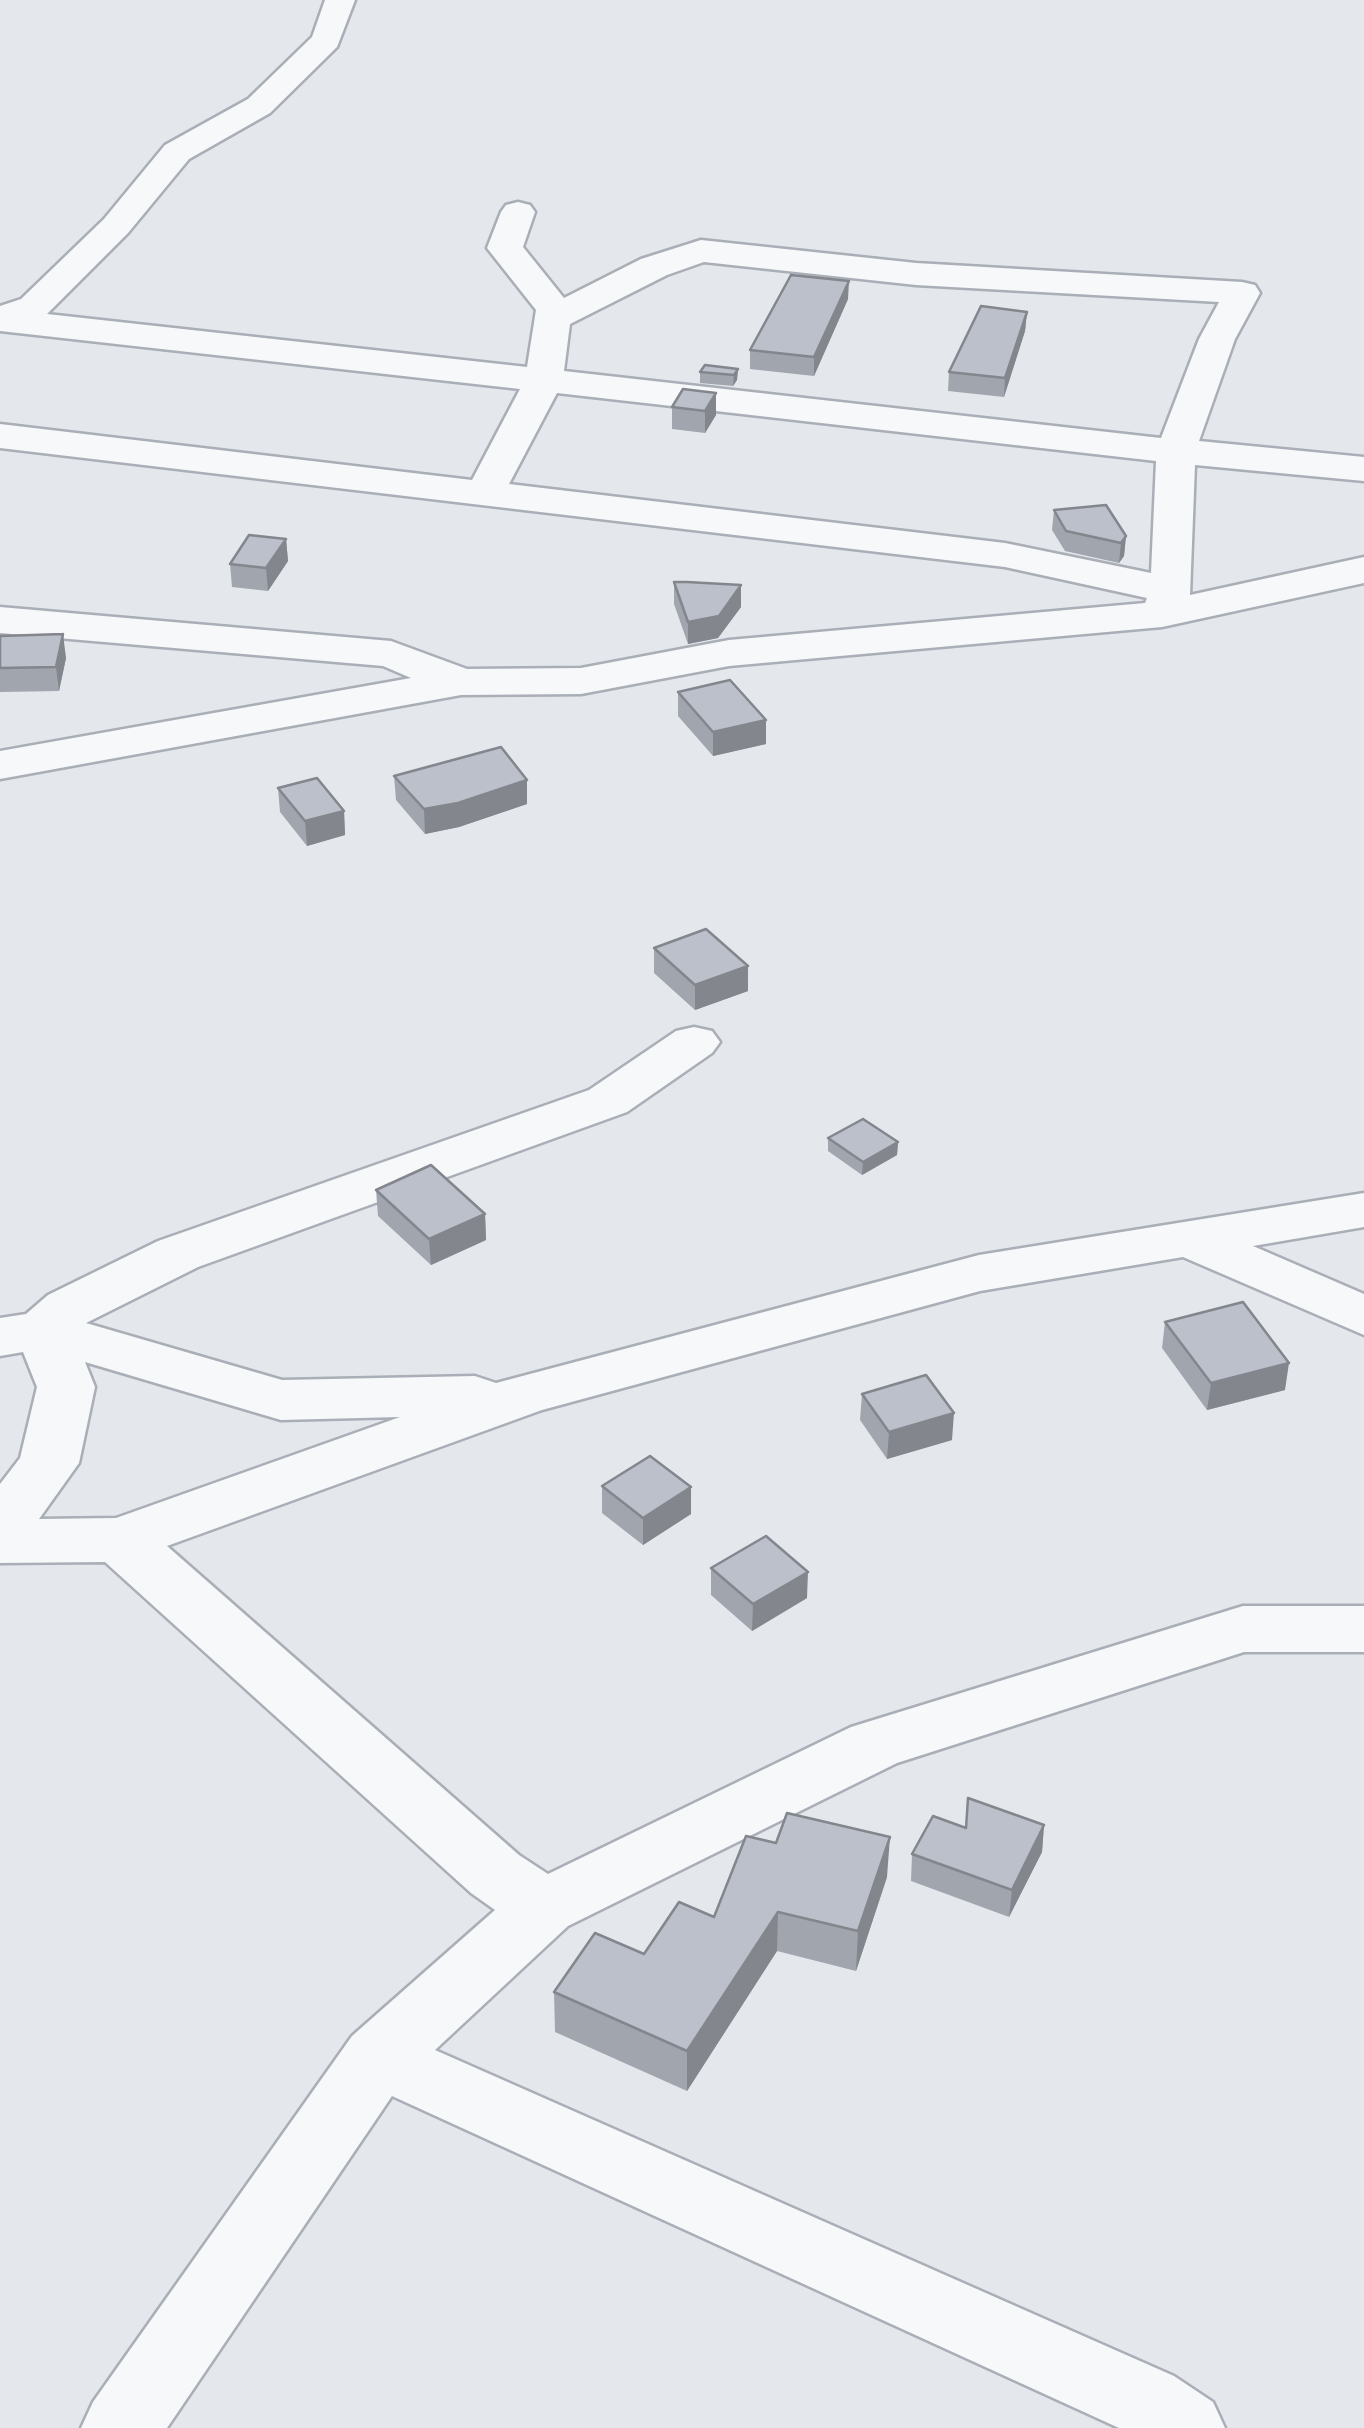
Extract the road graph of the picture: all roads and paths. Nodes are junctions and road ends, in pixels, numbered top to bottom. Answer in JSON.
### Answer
{"nodes":[{"id":1,"x":340,"y":0,"type":"edge"},
{"id":2,"x":518,"y":212,"type":"dead end"},
{"id":3,"x":552,"y":319,"type":"junction"},
{"id":4,"x":0,"y":320,"type":"edge"},
{"id":5,"x":544,"y":378,"type":"junction"},
{"id":6,"x":0,"y":436,"type":"edge"},
{"id":7,"x":1176,"y":451,"type":"junction"},
{"id":8,"x":1364,"y":468,"type":"edge"},
{"id":9,"x":484,"y":494,"type":"junction"},
{"id":10,"x":1364,"y":570,"type":"edge"},
{"id":11,"x":1167,"y":602,"type":"junction"},
{"id":12,"x":0,"y":620,"type":"edge"},
{"id":13,"x":461,"y":682,"type":"junction"},
{"id":14,"x":0,"y":765,"type":"edge"},
{"id":15,"x":694,"y":1042,"type":"dead end"},
{"id":16,"x":1364,"y":1210,"type":"edge"},
{"id":17,"x":1192,"y":1240,"type":"junction"},
{"id":18,"x":1364,"y":1316,"type":"edge"},
{"id":19,"x":21,"y":1334,"type":"edge"},
{"id":20,"x":522,"y":1395,"type":"junction"},
{"id":21,"x":0,"y":1527,"type":"edge"},
{"id":22,"x":120,"y":1540,"type":"junction"},
{"id":23,"x":0,"y":1541,"type":"edge"},
{"id":24,"x":1364,"y":1629,"type":"edge"},
{"id":25,"x":544,"y":1907,"type":"junction"},
{"id":26,"x":378,"y":2056,"type":"junction"},
{"id":27,"x":121,"y":2428,"type":"edge"},
{"id":28,"x":1186,"y":2428,"type":"edge"}],
"edges":[{"from":1,"to":4,"type":"street"},
{"from":2,"to":3,"type":"street"},
{"from":3,"to":5,"type":"street"},
{"from":3,"to":7,"type":"street"},
{"from":4,"to":5,"type":"street"},
{"from":5,"to":7,"type":"street"},
{"from":5,"to":9,"type":"street"},
{"from":6,"to":9,"type":"street"},
{"from":7,"to":8,"type":"street"},
{"from":7,"to":11,"type":"street"},
{"from":9,"to":11,"type":"street"},
{"from":10,"to":11,"type":"street"},
{"from":11,"to":13,"type":"street"},
{"from":12,"to":13,"type":"street"},
{"from":13,"to":14,"type":"street"},
{"from":15,"to":19,"type":"street"},
{"from":16,"to":17,"type":"street"},
{"from":17,"to":18,"type":"street"},
{"from":17,"to":20,"type":"street"},
{"from":19,"to":20,"type":"street"},
{"from":19,"to":21,"type":"street"},
{"from":20,"to":22,"type":"street"},
{"from":22,"to":23,"type":"street"},
{"from":22,"to":25,"type":"street"},
{"from":24,"to":25,"type":"street"},
{"from":25,"to":26,"type":"street"},
{"from":26,"to":27,"type":"street"},
{"from":26,"to":28,"type":"street"}]}
